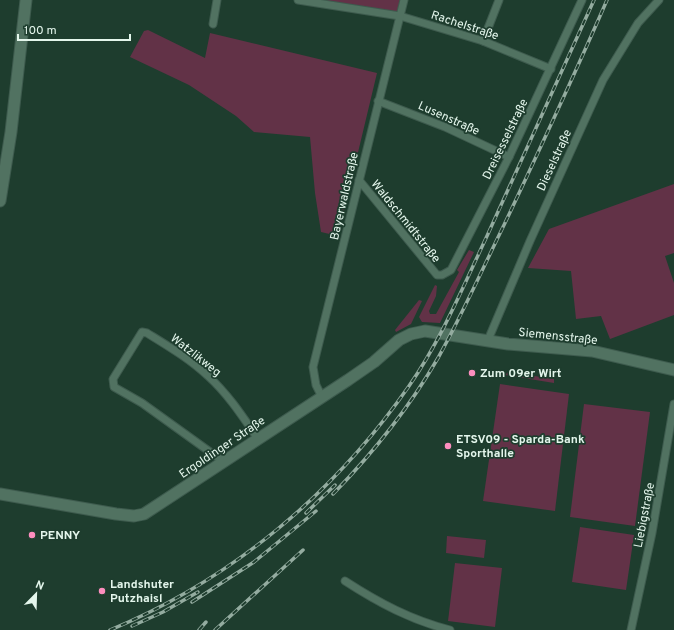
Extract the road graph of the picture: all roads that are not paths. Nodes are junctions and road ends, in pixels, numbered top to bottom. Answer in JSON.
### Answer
{"nodes":[{"id":1,"x":26,"y":0,"type":"edge"},
{"id":2,"x":217,"y":0,"type":"edge"},
{"id":3,"x":298,"y":0,"type":"edge"},
{"id":4,"x":404,"y":0,"type":"edge"},
{"id":5,"x":499,"y":0,"type":"edge"},
{"id":6,"x":582,"y":0,"type":"edge"},
{"id":7,"x":659,"y":0,"type":"edge"},
{"id":8,"x":400,"y":16,"type":"junction"},
{"id":9,"x":213,"y":24,"type":"dead end"},
{"id":10,"x":483,"y":42,"type":"junction"},
{"id":11,"x":551,"y":69,"type":"junction"},
{"id":12,"x":378,"y":101,"type":"junction"},
{"id":13,"x":509,"y":157,"type":"junction"},
{"id":14,"x":2,"y":173,"type":"edge"},
{"id":15,"x":359,"y":180,"type":"junction"},
{"id":16,"x":0,"y":201,"type":"edge"},
{"id":17,"x":436,"y":275,"type":"joint"},
{"id":18,"x":438,"y":333,"type":"joint"},
{"id":19,"x":488,"y":340,"type":"junction"},
{"id":20,"x":674,"y":370,"type":"edge"},
{"id":21,"x":322,"y":396,"type":"junction"},
{"id":22,"x":674,"y":404,"type":"edge"},
{"id":23,"x":258,"y":439,"type":"junction"},
{"id":24,"x":224,"y":462,"type":"junction"},
{"id":25,"x":0,"y":494,"type":"edge"},
{"id":26,"x":345,"y":581,"type":"dead end"},
{"id":27,"x":450,"y":630,"type":"edge"},
{"id":28,"x":631,"y":630,"type":"edge"}],
"edges":[{"from":1,"to":14,"type":"main road"},
{"from":2,"to":9,"type":"street"},
{"from":3,"to":8,"type":"street","name":"Rachelstraße"},
{"from":4,"to":8,"type":"street","name":"Bayerwaldstraße"},
{"from":5,"to":10,"type":"street"},
{"from":6,"to":11,"type":"street","name":"Dreisesselstraße"},
{"from":7,"to":19,"type":"street","name":"Dieselstraße"},
{"from":8,"to":10,"type":"street","name":"Rachelstraße"},
{"from":8,"to":12,"type":"street","name":"Bayerwaldstraße"},
{"from":10,"to":11,"type":"street","name":"Rachelstraße"},
{"from":11,"to":13,"type":"street","name":"Dreisesselstraße"},
{"from":12,"to":13,"type":"street","name":"Lusenstraße"},
{"from":12,"to":15,"type":"street","name":"Bayerwaldstraße"},
{"from":13,"to":17,"type":"street","name":"Dreisesselstraße"},
{"from":14,"to":16,"type":"main road"},
{"from":15,"to":17,"type":"street","name":"Waldschmidtstraße"},
{"from":15,"to":21,"type":"street","name":"Bayerwaldstraße"},
{"from":18,"to":19,"type":"main road","name":"Siemensstraße"},
{"from":18,"to":21,"type":"main road","name":"Ergoldinger Straße"},
{"from":19,"to":20,"type":"main road","name":"Siemensstraße"},
{"from":21,"to":23,"type":"main road","name":"Ergoldinger Straße"},
{"from":22,"to":28,"type":"street","name":"Liebigstraße"},
{"from":23,"to":24,"type":"main road","name":"Ergoldinger Straße"},
{"from":23,"to":24,"type":"street","name":"Watzlikweg"},
{"from":24,"to":25,"type":"main road","name":"Ergoldinger Straße"},
{"from":26,"to":27,"type":"street"}]}
